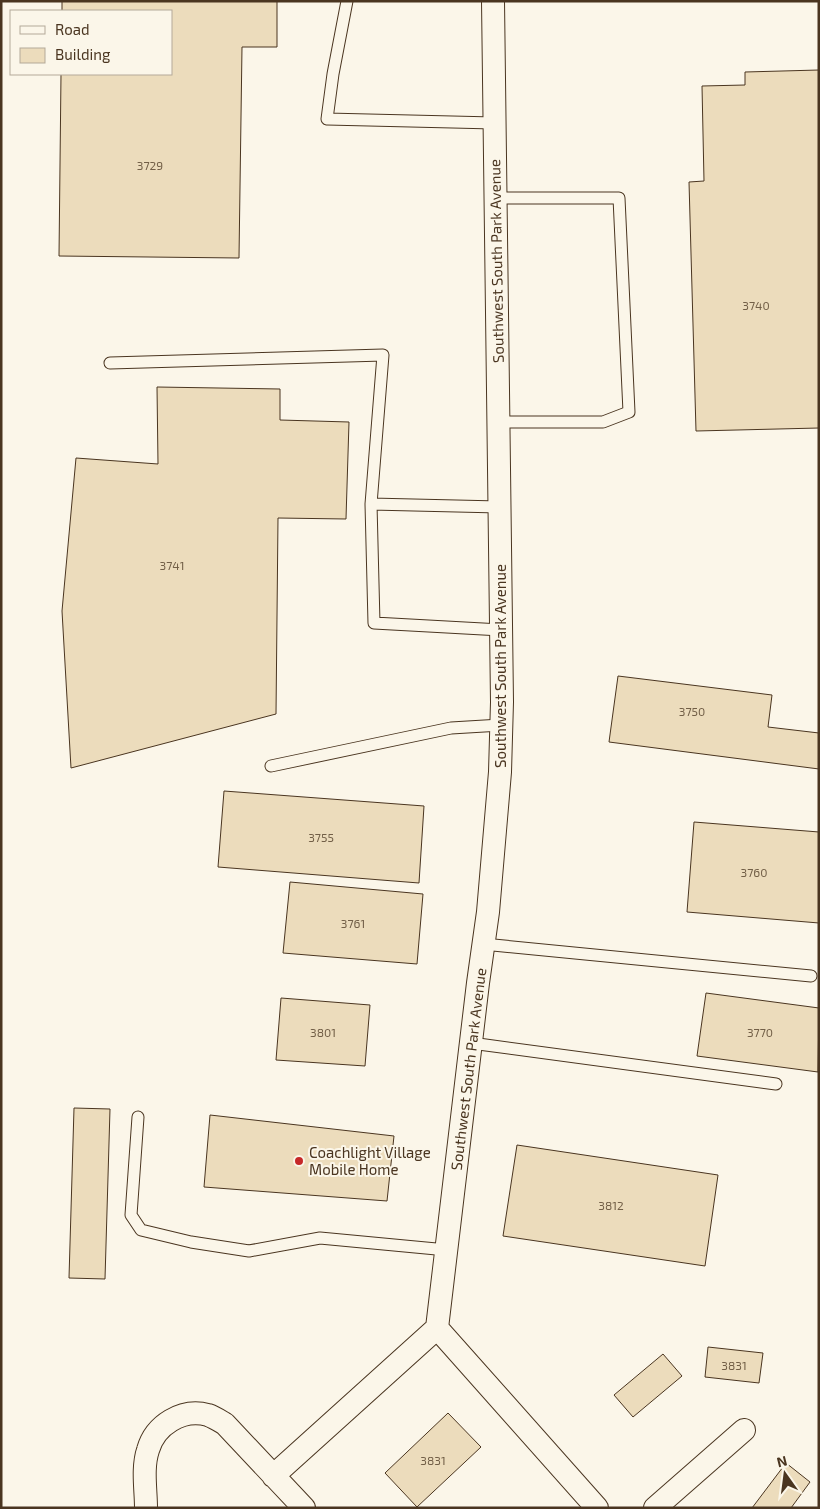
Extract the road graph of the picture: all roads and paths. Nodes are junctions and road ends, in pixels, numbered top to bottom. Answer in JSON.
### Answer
{"nodes":[{"id":1,"x":347,"y":1,"type":"edge"},
{"id":2,"x":493,"y":1,"type":"edge"},
{"id":3,"x":494,"y":123,"type":"junction"},
{"id":4,"x":495,"y":198,"type":"junction"},
{"id":5,"x":110,"y":363,"type":"dead end"},
{"id":6,"x":498,"y":422,"type":"junction"},
{"id":7,"x":370,"y":504,"type":"junction"},
{"id":8,"x":499,"y":507,"type":"junction"},
{"id":9,"x":501,"y":630,"type":"junction"},
{"id":10,"x":501,"y":725,"type":"junction"},
{"id":11,"x":271,"y":766,"type":"dead end"},
{"id":12,"x":483,"y":944,"type":"junction"},
{"id":13,"x":811,"y":976,"type":"dead end"},
{"id":14,"x":471,"y":1043,"type":"junction"},
{"id":15,"x":776,"y":1084,"type":"dead end"},
{"id":16,"x":138,"y":1118,"type":"dead end"},
{"id":17,"x":447,"y":1250,"type":"junction"},
{"id":18,"x":438,"y":1328,"type":"junction"},
{"id":19,"x":744,"y":1430,"type":"dead end"},
{"id":20,"x":274,"y":1476,"type":"junction"},
{"id":21,"x":146,"y":1508,"type":"edge"},
{"id":22,"x":304,"y":1508,"type":"edge"},
{"id":23,"x":597,"y":1508,"type":"edge"},
{"id":24,"x":655,"y":1508,"type":"edge"}],
"edges":[{"from":1,"to":3,"type":"lane"},
{"from":2,"to":3,"type":"street","name":"Southwest South Park Avenue"},
{"from":3,"to":4,"type":"street","name":"Southwest South Park Avenue"},
{"from":4,"to":6,"type":"street","name":"Southwest South Park Avenue"},
{"from":4,"to":6,"type":"lane"},
{"from":5,"to":7,"type":"lane"},
{"from":6,"to":8,"type":"street","name":"Southwest South Park Avenue"},
{"from":7,"to":8,"type":"lane"},
{"from":7,"to":9,"type":"lane"},
{"from":8,"to":9,"type":"street","name":"Southwest South Park Avenue"},
{"from":9,"to":10,"type":"street","name":"Southwest South Park Avenue"},
{"from":10,"to":11,"type":"lane"},
{"from":10,"to":12,"type":"street","name":"Southwest South Park Avenue"},
{"from":12,"to":13,"type":"lane"},
{"from":12,"to":14,"type":"street","name":"Southwest South Park Avenue"},
{"from":14,"to":15,"type":"lane"},
{"from":14,"to":17,"type":"street","name":"Southwest South Park Avenue"},
{"from":16,"to":17,"type":"lane"},
{"from":17,"to":18,"type":"street","name":"Southwest South Park Avenue"},
{"from":18,"to":20,"type":"street"},
{"from":18,"to":23,"type":"street"},
{"from":19,"to":24,"type":"street"},
{"from":20,"to":21,"type":"street"},
{"from":20,"to":22,"type":"street"}]}
